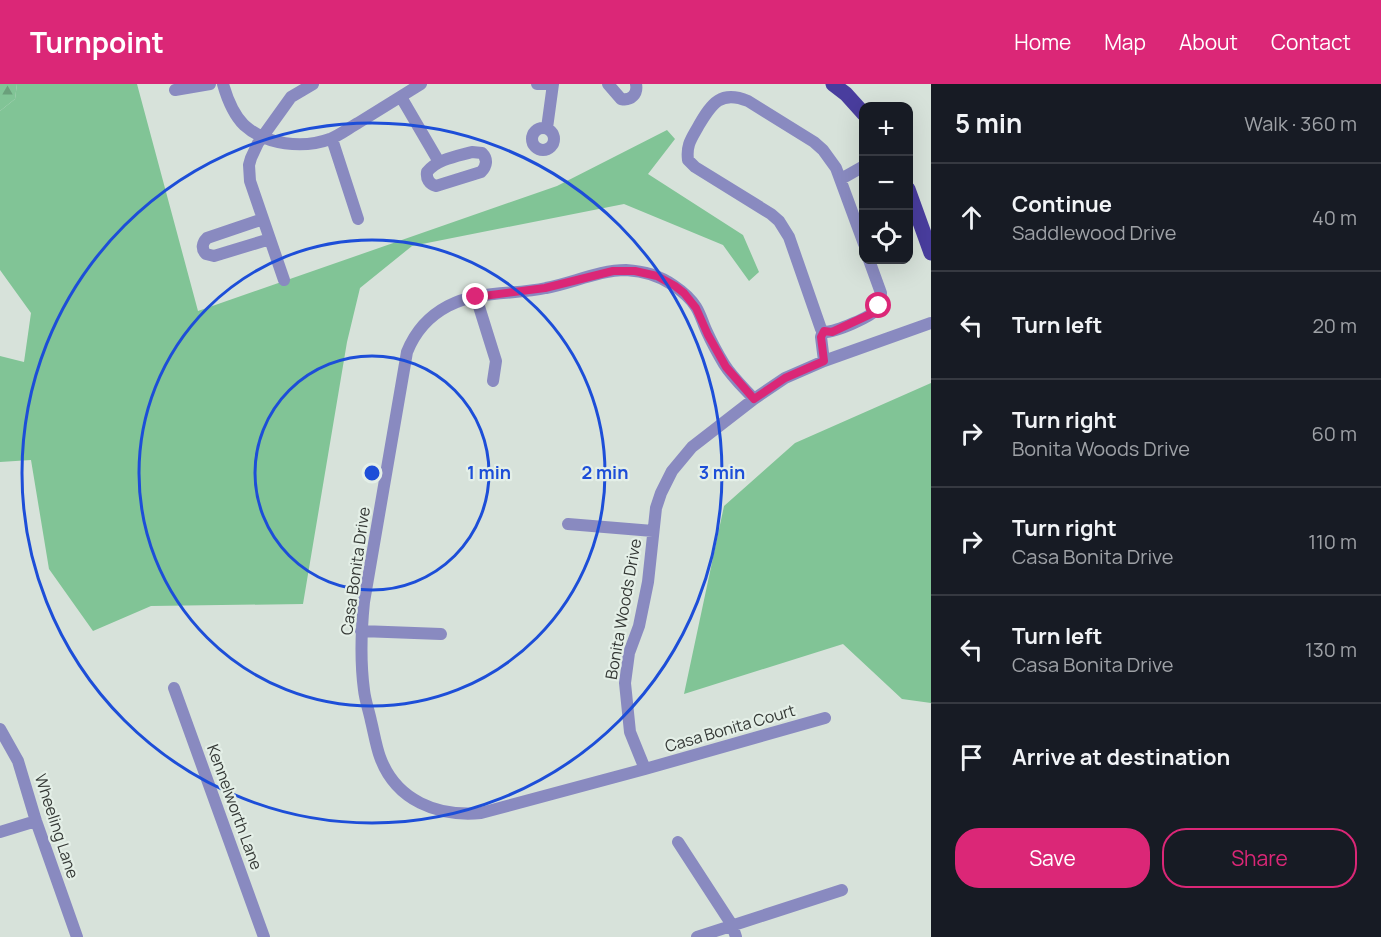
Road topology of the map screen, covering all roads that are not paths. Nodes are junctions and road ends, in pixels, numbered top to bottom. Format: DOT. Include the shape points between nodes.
graph roads {
  1 [pos="210,84"];
  2 [pos="223,84"];
  3 [pos="313,84"];
  4 [pos="421,84"];
  5 [pos="537,84"];
  6 [pos="548,84"];
  7 [pos="553,84"];
  8 [pos="608,84"];
  9 [pos="636,84"];
  10 [pos="833,84"];
  11 [pos="175,90"];
  12 [pos="401,97"];
  13 [pos="859,108"];
  14 [pos="547,128"];
  15 [pos="263,138"];
  16 [pos="332,139"];
  17 [pos="439,162"];
  18 [pos="859,169"];
  19 [pos="841,179"];
  20 [pos="913,201"];
  21 [pos="263,219"];
  22 [pos="358,219"];
  23 [pos="859,230"];
  24 [pos="270,239"];
  25 [pos="931,253"];
  26 [pos="870,264"];
  27 [pos="284,280"];
  28 [pos="476,297"];
  29 [pos="931,323"];
  30 [pos="824,331"];
  31 [pos="824,361"];
  32 [pos="493,381"];
  33 [pos="754,399"];
  34 [pos="568,524"];
  35 [pos="653,531"];
  36 [pos="361,632"];
  37 [pos="441,634"];
  38 [pos="174,688"];
  39 [pos="825,718"];
  40 [pos="0,729"];
  41 [pos="645,769"];
  42 [pos="36,821"];
  43 [pos="0,832"];
  44 [pos="678,842"];
  45 [pos="842,890"];
  46 [pos="734,931"];
  47 [pos="77,937"];
  48 [pos="264,937"];
  49 [pos="697,937"];
  1 -- 11 [label="street"];
  2 -- 15 [label="street" via="238,117"];
  3 -- 15 [label="street" via="291,97"];
  4 -- 12 [label="street"];
  5 -- 6 [label="street"];
  7 -- 14 [label="street"];
  8 -- 9 [label="street" via="624,100 635,93"];
  10 -- 13 [label="main road"];
  12 -- 16 [label="street"];
  12 -- 17 [label="street"];
  15 -- 16 [label="street" via="306,145"];
  15 -- 21 [label="street" via="254,150 249,173"];
  16 -- 22 [label="street"];
  18 -- 19 [label="street"];
  19 -- 23 [label="street"];
  19 -- 30 [label="street" via="831,160 814,142 739,97 724,98 712,105 688,144 688,160 695,167 779,221 789,237"];
  20 -- 25 [label="main road"];
  21 -- 24 [label="street"];
  21 -- 24 [label="street" via="207,238 203,249 208,256 214,256"];
  24 -- 27 [label="street"];
  26 -- 30 [label="street" via="881,293 879,306 873,313 832,332"];
  28 -- 32 [label="street" via="496,361"];
  28 -- 33 [label="street, Casa Bonita Drive" via="545,288 613,271 657,276 684,293 696,308 726,367"];
  28 -- 36 [label="street, Casa Bonita Drive" via="448,306 431,318 416,334 407,352"];
  29 -- 31 [label="street, Bonita Woods Drive"];
  30 -- 31 [label="street"];
  31 -- 33 [label="street, Bonita Woods Drive" via="785,378"];
  33 -- 35 [label="street, Bonita Woods Drive" via="692,447 672,471 656,508"];
  34 -- 35 [label="street"];
  35 -- 41 [label="street, Bonita Woods Drive" via="648,582 625,683 630,732"];
  36 -- 37 [label="street"];
  36 -- 41 [label="street, Casa Bonita Drive" via="364,692 380,757 397,785 425,805 447,813 481,813"];
  38 -- 48 [label="street, Kennelworth Lane"];
  39 -- 41 [label="street, Casa Bonita Court"];
  40 -- 42 [label="street, Wheeling Lane" via="18,761"];
  42 -- 43 [label="street"];
  42 -- 47 [label="street, Wheeling Lane"];
  44 -- 46 [label="street"];
  45 -- 46 [label="street"];
  46 -- 49 [label="street"];
}
